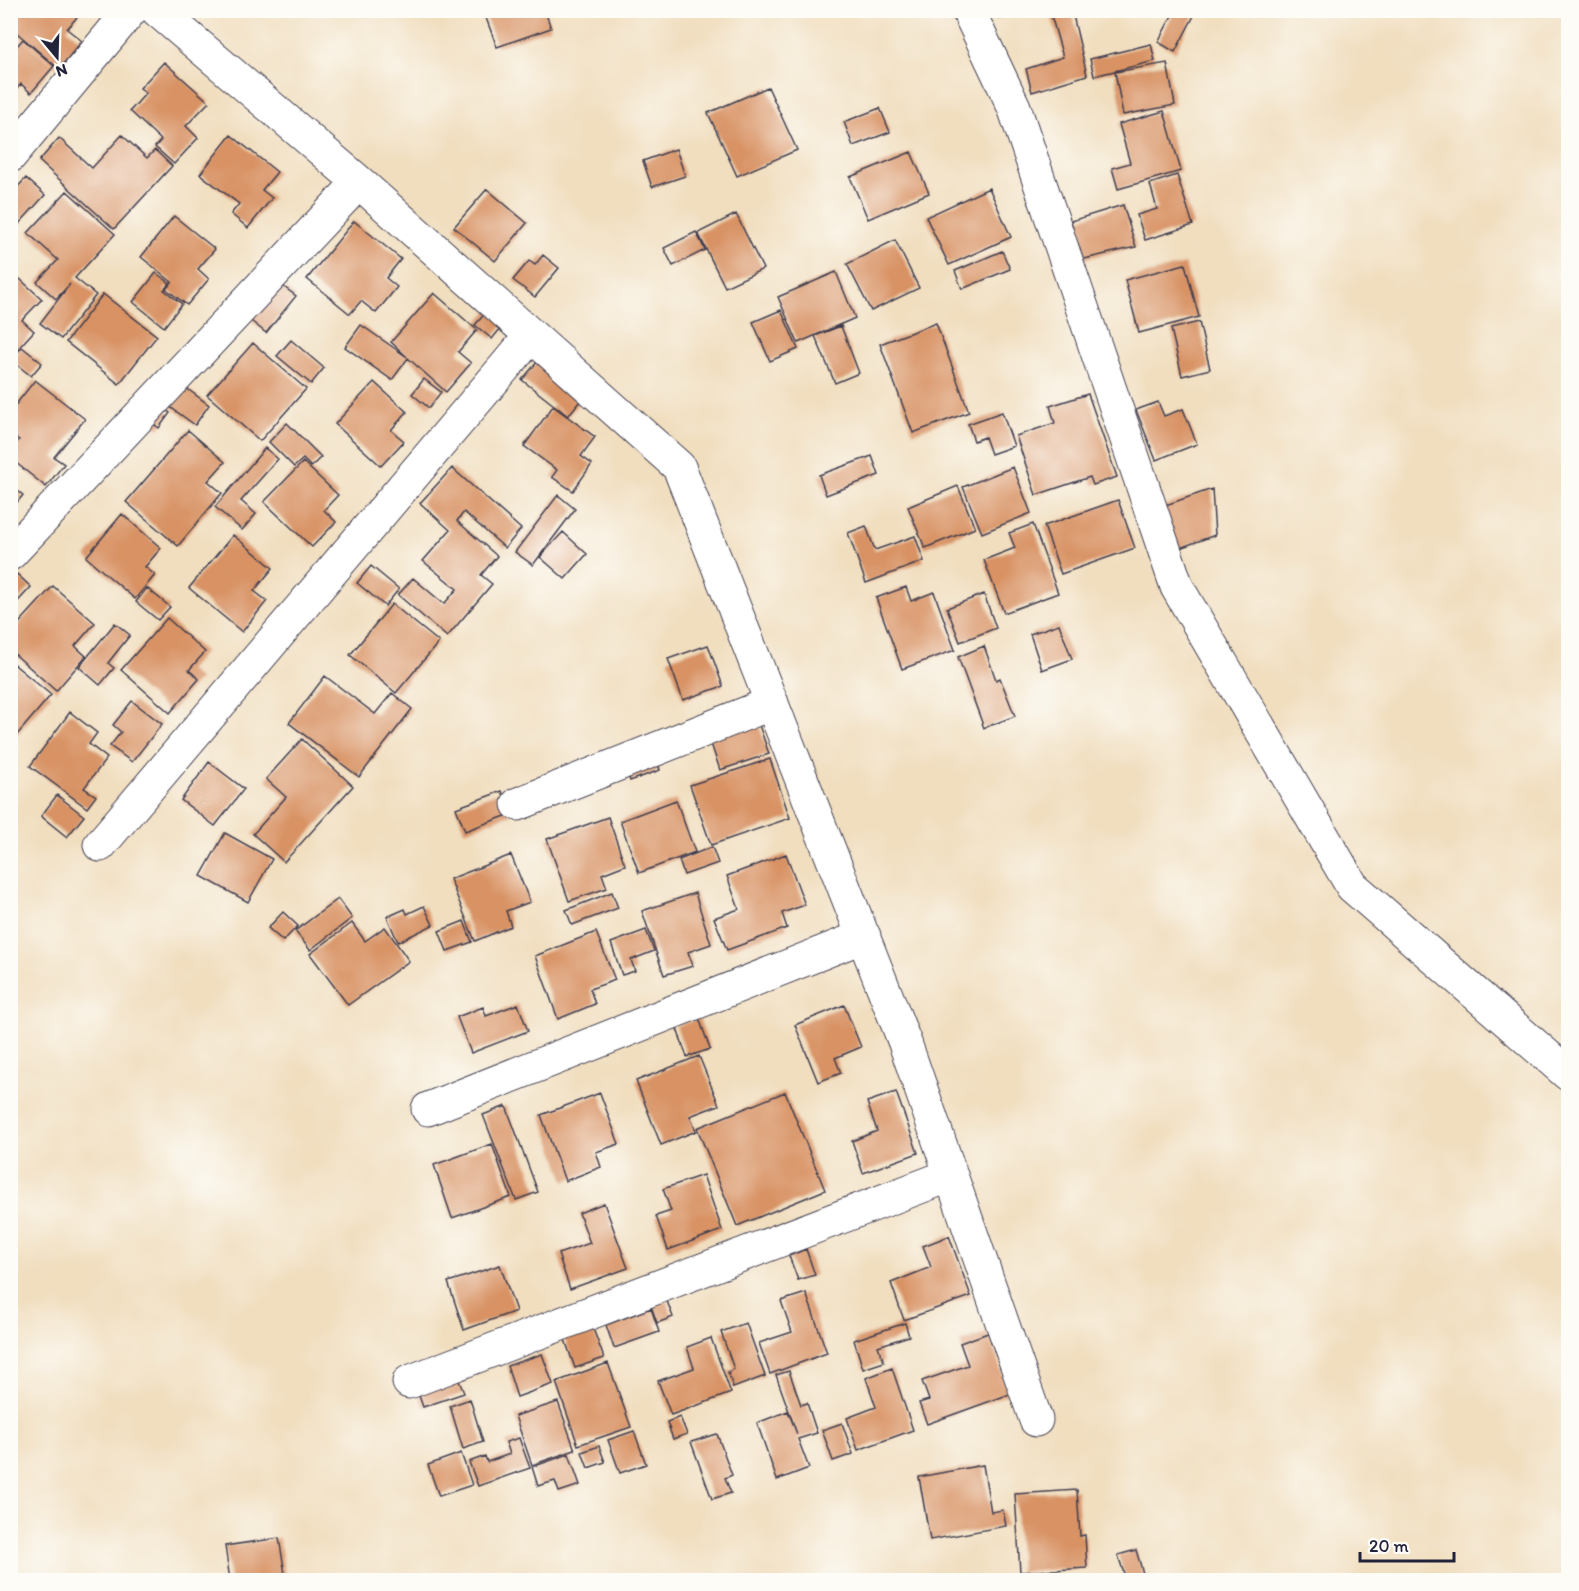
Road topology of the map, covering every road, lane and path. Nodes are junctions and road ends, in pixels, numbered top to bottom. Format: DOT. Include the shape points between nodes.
graph roads {
  1 [pos="131,10"];
  2 [pos="157,10"];
  3 [pos="968,10"];
  4 [pos="10,156"];
  5 [pos="359,182"];
  6 [pos="531,336"];
  7 [pos="10,554"];
  8 [pos="772,703"];
  9 [pos="518,804"];
  10 [pos="100,845"];
  11 [pos="864,936"];
  12 [pos="1569,1074"];
  13 [pos="428,1109"];
  14 [pos="951,1175"];
  15 [pos="409,1382"];
  16 [pos="1036,1420"];
  1 -- 4 [label="street"];
  2 -- 5 [label="street"];
  3 -- 12 [label="street" via="1014,107 1177,587 1352,886"];
  5 -- 6 [label="street"];
  5 -- 7 [label="street"];
  6 -- 8 [label="street" via="679,467"];
  6 -- 10 [label="street"];
  8 -- 9 [label="street"];
  8 -- 11 [label="street"];
  11 -- 13 [label="street"];
  11 -- 14 [label="street"];
  14 -- 15 [label="street"];
  14 -- 16 [label="street"];
}
